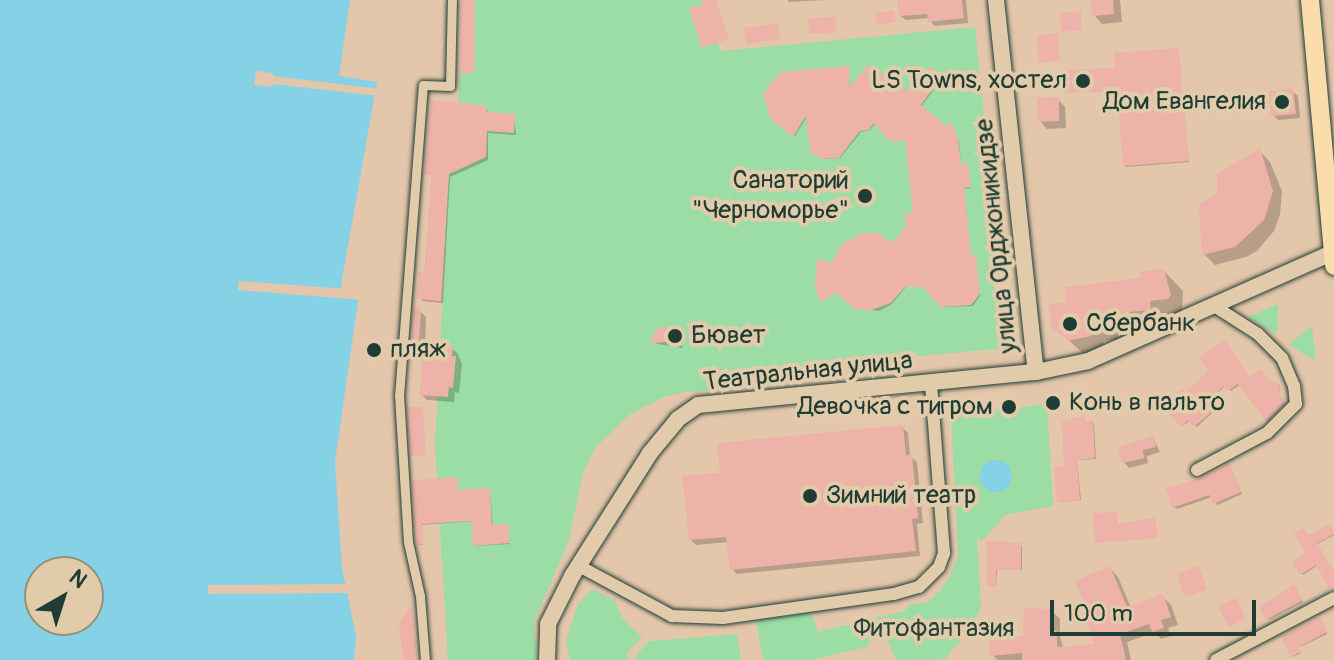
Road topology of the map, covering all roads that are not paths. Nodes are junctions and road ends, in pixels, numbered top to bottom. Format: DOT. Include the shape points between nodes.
graph roads {
  1 [pos="452,0"];
  2 [pos="996,0"];
  3 [pos="1310,0"];
  4 [pos="1331,196"];
  5 [pos="1334,252"];
  6 [pos="1334,266"];
  7 [pos="1214,306"];
  8 [pos="1036,372"];
  9 [pos="931,383"];
  10 [pos="1197,470"];
  11 [pos="576,571"];
  12 [pos="1334,598"];
  13 [pos="425,660"];
  14 [pos="547,660"];
  15 [pos="1216,660"];
  1 -- 13 [label="street" via="450,86 423,85 399,396 408,542 420,596"];
  2 -- 8 [label="main road, улица Орджоникидзе"];
  3 -- 4 [label="main road"];
  4 -- 5 [label="main road"];
  5 -- 6 [label="main road"];
  5 -- 7 [label="main road, Театральная улица"];
  7 -- 8 [label="main road, Театральная улица" via="1088,361"];
  7 -- 10 [label="street" via="1258,334 1282,358 1296,404 1267,433"];
  8 -- 9 [label="main road, Театральная улица"];
  9 -- 11 [label="main road, Театральная улица" via="698,405 678,419 650,453"];
  9 -- 11 [label="street, Театральная улица" via="944,553 939,567 919,587 723,618 672,616"];
  11 -- 14 [label="main road" via="548,624"];
  12 -- 15 [label="street"];
}
